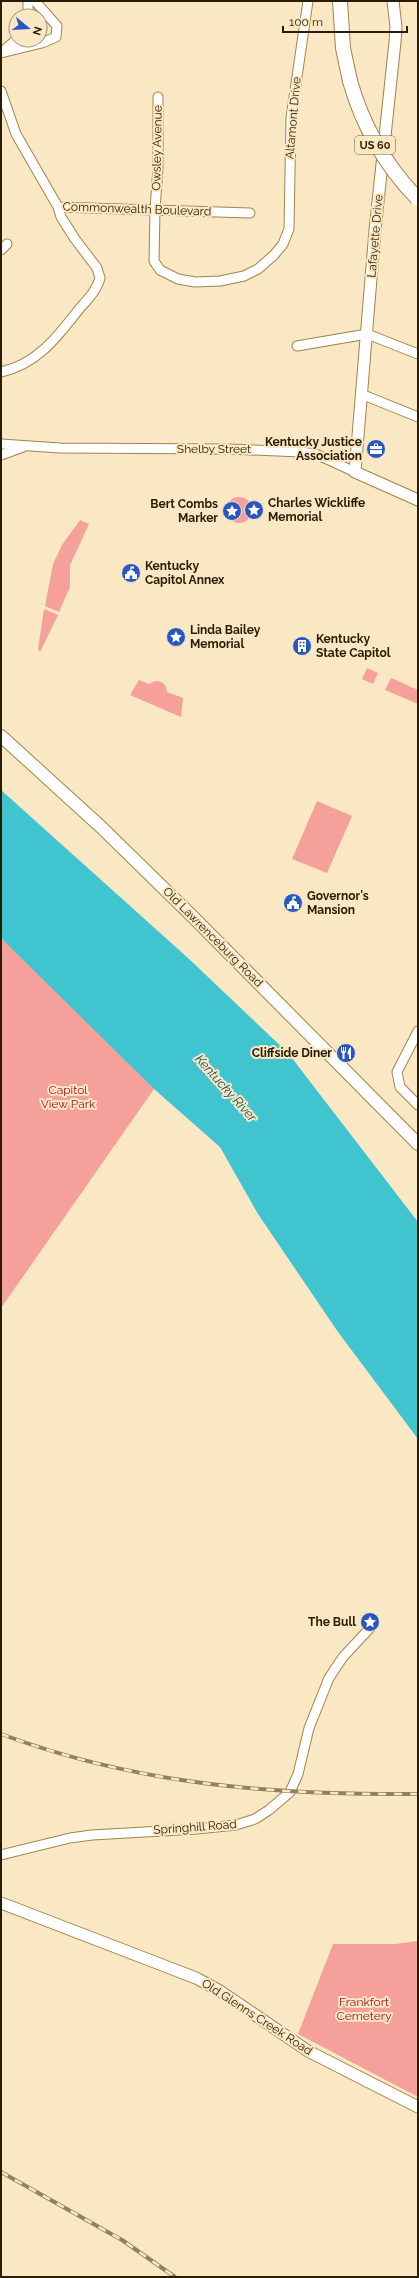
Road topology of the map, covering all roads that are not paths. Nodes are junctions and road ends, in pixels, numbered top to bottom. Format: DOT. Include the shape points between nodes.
graph roads {
  1 [pos="35,1"];
  2 [pos="308,1"];
  3 [pos="340,1"];
  4 [pos="393,1"];
  5 [pos="1,53"];
  6 [pos="1,90"];
  7 [pos="158,96"];
  8 [pos="418,198"];
  9 [pos="58,207"];
  10 [pos="154,210"];
  11 [pos="250,214"];
  12 [pos="288,235"];
  13 [pos="367,334"];
  14 [pos="297,346"];
  15 [pos="418,354"];
  16 [pos="1,372"];
  17 [pos="361,394"];
  18 [pos="418,417"];
  19 [pos="1,444"];
  20 [pos="24,446"];
  21 [pos="1,455"];
  22 [pos="355,472"];
  23 [pos="418,500"];
  24 [pos="1,736"];
  25 [pos="418,1031"];
  26 [pos="418,1105"];
  27 [pos="418,1144"];
  28 [pos="371,1627"];
  29 [pos="1,1855"];
  30 [pos="1,1903"];
  31 [pos="418,2108"];
  1 -- 5 [label="street" via="57,26 56,37"];
  2 -- 12 [label="street, Altamont Drive" via="291,118"];
  3 -- 8 [label="main road, US 60, bridge" via="343,48 361,116 387,163"];
  4 -- 13 [label="street, Lafayette Drive" via="395,42"];
  6 -- 9 [label="street, Commonwealth Boulevard" via="16,134"];
  7 -- 10 [label="street, Owsley Avenue" via="158,167"];
  9 -- 10 [label="street, Commonwealth Boulevard"];
  9 -- 16 [label="street" via="61,217 75,239 97,268 99,283 58,336 41,353 25,363"];
  10 -- 11 [label="street, Commonwealth Boulevard"];
  10 -- 12 [label="street, Owsley Avenue" via="154,262 165,274 187,281 212,282 236,278 258,269 274,255"];
  13 -- 14 [label="street"];
  13 -- 15 [label="street"];
  13 -- 17 [label="street, Lafayette Drive"];
  17 -- 18 [label="street"];
  17 -- 22 [label="street, Lafayette Drive"];
  19 -- 20 [label="street, Shelby Street"];
  20 -- 21 [label="street"];
  20 -- 22 [label="street, Shelby Street" via="301,452 316,454"];
  22 -- 23 [label="street, Shelby Street"];
  24 -- 27 [label="main road, Old Lawrenceburg Road" via="187,910"];
  25 -- 26 [label="street" via="397,1072 400,1087"];
  28 -- 29 [label="street, Springhill Road" via="329,1678 309,1728 298,1774 290,1792 255,1819 236,1825 70,1838"];
  30 -- 31 [label="street, Old Glenns Creek Road" via="196,1978 220,1991 308,2051"];
}
